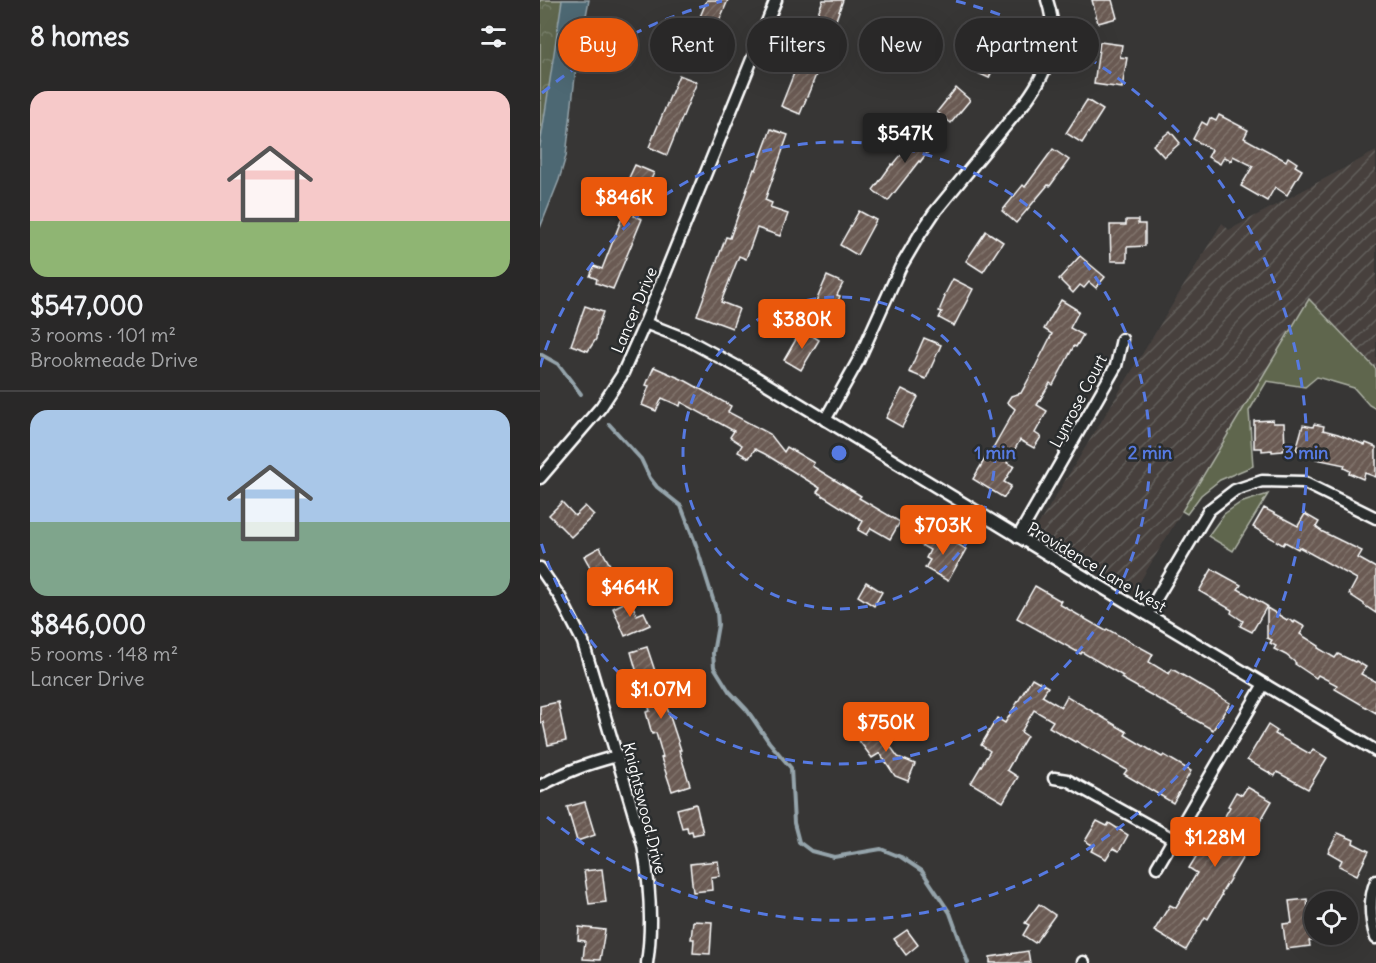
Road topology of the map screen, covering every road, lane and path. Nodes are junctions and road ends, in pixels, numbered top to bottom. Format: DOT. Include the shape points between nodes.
graph roads {
  1 [pos="776,0"];
  2 [pos="1047,0"];
  3 [pos="645,323"];
  4 [pos="1122,339"];
  5 [pos="825,420"];
  6 [pos="540,478"];
  7 [pos="1376,518"];
  8 [pos="1018,537"];
  9 [pos="540,568"];
  10 [pos="1146,614"];
  11 [pos="1264,684"];
  12 [pos="1376,751"];
  13 [pos="617,756"];
  14 [pos="1054,778"];
  15 [pos="540,786"];
  16 [pos="1173,839"];
  17 [pos="1157,867"];
  18 [pos="1376,882"];
  19 [pos="1376,938"];
  20 [pos="647,963"];
  1 -- 3 [label="street, Lancer Drive"];
  2 -- 5 [label="street" via="1052,18 1052,48 1040,82 920,234"];
  3 -- 5 [label="street, Providence Lane West" via="686,339"];
  3 -- 6 [label="street, Lancer Drive" via="622,375 606,399"];
  4 -- 8 [label="street, Lynrose Court" via="1116,366"];
  5 -- 8 [label="street, Providence Lane West"];
  7 -- 10 [label="street" via="1303,482 1262,481 1235,490 1209,510"];
  8 -- 10 [label="street, Providence Lane West"];
  9 -- 13 [label="street, Knightswood Drive" via="583,642"];
  10 -- 11 [label="street, Providence Lane West"];
  11 -- 12 [label="street, Providence Lane West"];
  11 -- 16 [label="street"];
  13 -- 15 [label="street" via="580,766"];
  13 -- 20 [label="street, Knightswood Drive" via="648,876 651,901"];
  14 -- 16 [label="street" via="1067,780"];
  16 -- 17 [label="street"];
  18 -- 19 [label="street" via="1371,902"];
}
